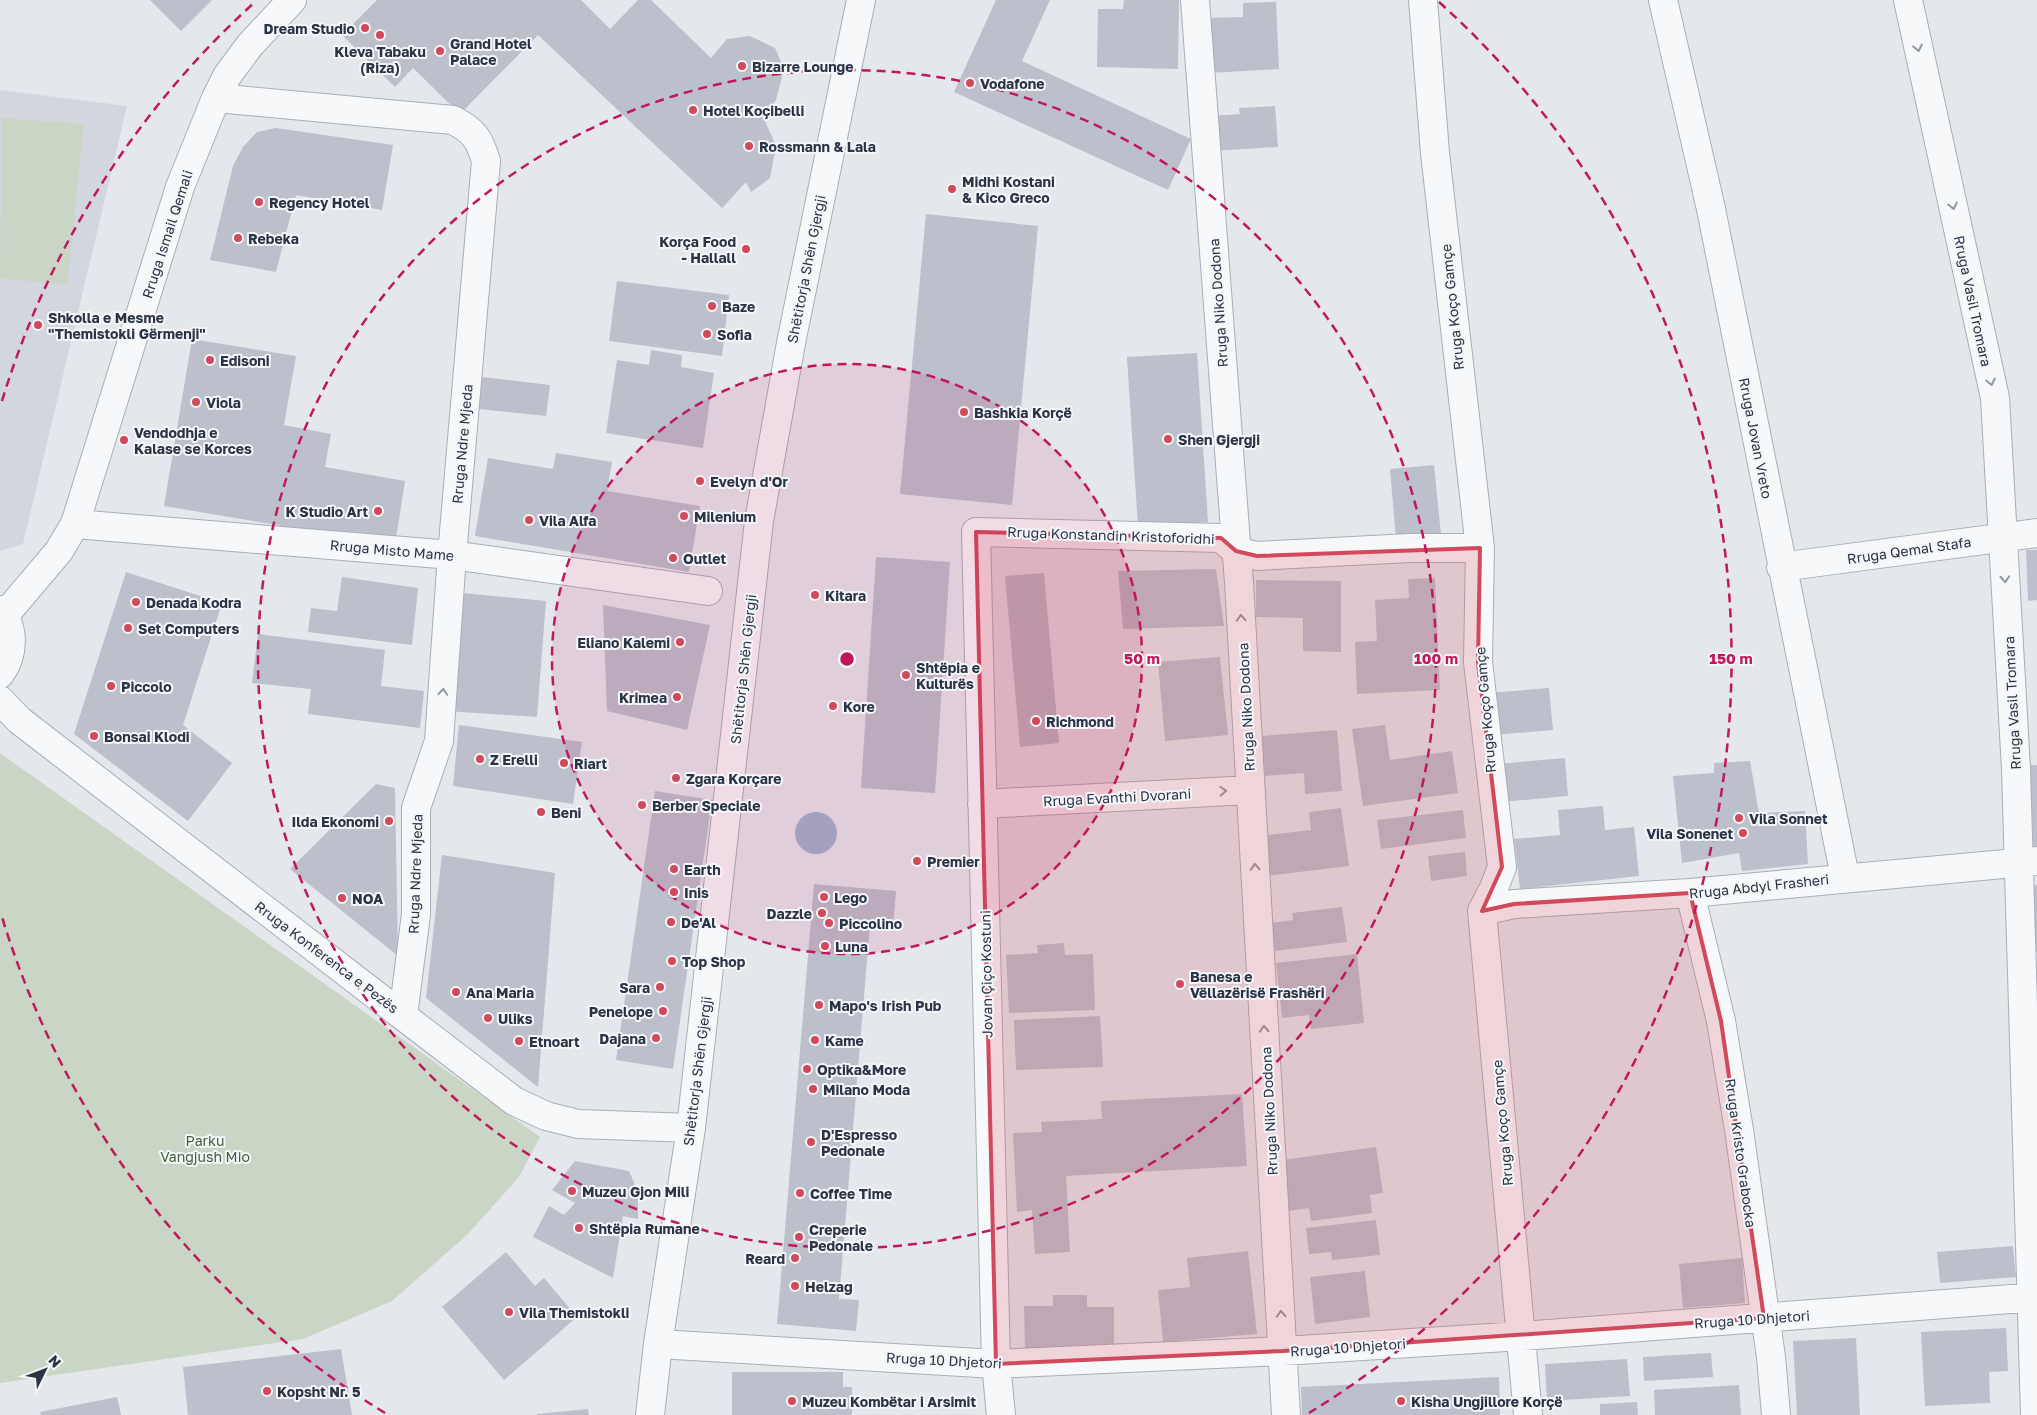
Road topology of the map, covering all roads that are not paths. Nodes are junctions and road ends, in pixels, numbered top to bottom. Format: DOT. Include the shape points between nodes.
graph roads {
  1 [pos="292,0"];
  2 [pos="861,0"];
  3 [pos="1194,0"];
  4 [pos="1423,0"];
  5 [pos="1664,0"];
  6 [pos="1908,0"];
  7 [pos="216,98"];
  8 [pos="74,524"];
  9 [pos="976,532"];
  10 [pos="2037,533"];
  11 [pos="2003,537"];
  12 [pos="1480,548"];
  13 [pos="1236,552"];
  14 [pos="452,554"];
  15 [pos="1781,567"];
  16 [pos="708,591"];
  17 [pos="2,612"];
  18 [pos="0,674"];
  19 [pos="0,700"];
  20 [pos="1251,790"];
  21 [pos="982,804"];
  22 [pos="2028,862"];
  23 [pos="1845,877"];
  24 [pos="1690,893"];
  25 [pos="1482,911"];
  26 [pos="403,1016"];
  27 [pos="691,1128"];
  28 [pos="2034,1298"];
  29 [pos="1764,1318"];
  30 [pos="1522,1336"];
  31 [pos="658,1344"];
  32 [pos="1283,1351"];
  33 [pos="996,1364"];
  34 [pos="650,1415"];
  35 [pos="662,1415"];
  36 [pos="1001,1415"];
  37 [pos="1286,1415"];
  38 [pos="1528,1415"];
  39 [pos="1776,1415"];
  40 [pos="2035,1415"];
  1 -- 7 [label="street, Rruga Ismail Qemali" via="250,45 227,76"];
  2 -- 27 [label="street, Shëtitorja Shën Gjergji" via="793,333 759,521"];
  3 -- 13 [label="street, Rruga Niko Dodona"];
  4 -- 12 [label="street, Rruga Koço Gamçe" via="1435,153"];
  5 -- 15 [label="street, Rruga Jovan Vreto" via="1711,209"];
  6 -- 11 [label="street, Rruga Vasil Tromara, one-way" via="1994,398"];
  7 -- 8 [label="street, Rruga Ismail Qemali" via="180,187"];
  7 -- 14 [label="street, Rruga Ndre Mjeda" via="453,120 470,129 480,143 486,162"];
  8 -- 14 [label="street, Rruga Misto Mame"];
  8 -- 17 [label="street, Rruga Ismail Qemali" via="59,551"];
  9 -- 13 [label="street, Rruga Konstandin Kristoforidhi" via="1221,538"];
  9 -- 21 [label="street, Jovan Çiço Kostuni"];
  10 -- 11 [label="street, Rruga Qemal Stafa"];
  11 -- 15 [label="street, Rruga Qemal Stafa"];
  11 -- 22 [label="street, Rruga Vasil Tromara, one-way" via="2016,770"];
  12 -- 13 [label="street, Rruga Konstandin Kristoforidhi" via="1410,548 1257,556"];
  12 -- 25 [label="street, Rruga Koço Gamçe" via="1478,662 1502,867"];
  20 -- 13 [label="street, Rruga Niko Dodona, one-way"];
  14 -- 16 [label="street, Rruga Misto Mame"];
  26 -- 14 [label="street, Rruga Ndre Mjeda, one-way" via="416,914 416,808 439,741"];
  15 -- 23 [label="street, Rruga Jovan Vreto"];
  17 -- 18 [label="street" via="11,642"];
  19 -- 26 [label="street, Rruga Konferenca e Pezës" via="18,720"];
  21 -- 20 [label="street, Rruga Evanthi Dvorani, one-way"];
  32 -- 20 [label="street, Rruga Niko Dodona, one-way"];
  21 -- 33 [label="street, Jovan Çiço Kostuni"];
  22 -- 23 [label="street, Rruga Abdyl Frasheri"];
  22 -- 28 [label="street, Rruga Vasil Tromara"];
  23 -- 24 [label="street, Rruga Abdyl Frasheri"];
  24 -- 25 [label="street, Rruga Abdyl Frasheri" via="1514,904"];
  24 -- 29 [label="street, Rruga Kristo Grabocka" via="1721,1021"];
  25 -- 30 [label="street, Rruga Koço Gamçe"];
  26 -- 27 [label="street, Rruga Konferenca e Pezës" via="514,1101 546,1116 578,1124"];
  27 -- 31 [label="street, Shëtitorja Shën Gjergji"];
  28 -- 29 [label="street, Rruga 10 Dhjetori"];
  28 -- 40 [label="street, Rruga Vasil Tromara"];
  29 -- 30 [label="street, Rruga 10 Dhjetori"];
  29 -- 39 [label="street, Rruga Kristo Grabocka"];
  30 -- 32 [label="street, Rruga 10 Dhjetori"];
  30 -- 38 [label="street, Rruga Koço Gamçe"];
  31 -- 33 [label="street, Rruga 10 Dhjetori"];
  31 -- 34 [label="street, Shëtitorja Shën Gjergji"];
  31 -- 35 [label="street, Shëtitorja Shën Gjergji"];
  32 -- 33 [label="street, Rruga 10 Dhjetori"];
  32 -- 37 [label="street, Rruga Niko Dodona"];
  33 -- 36 [label="street, Jovan Çiço Kostuni"];
}
